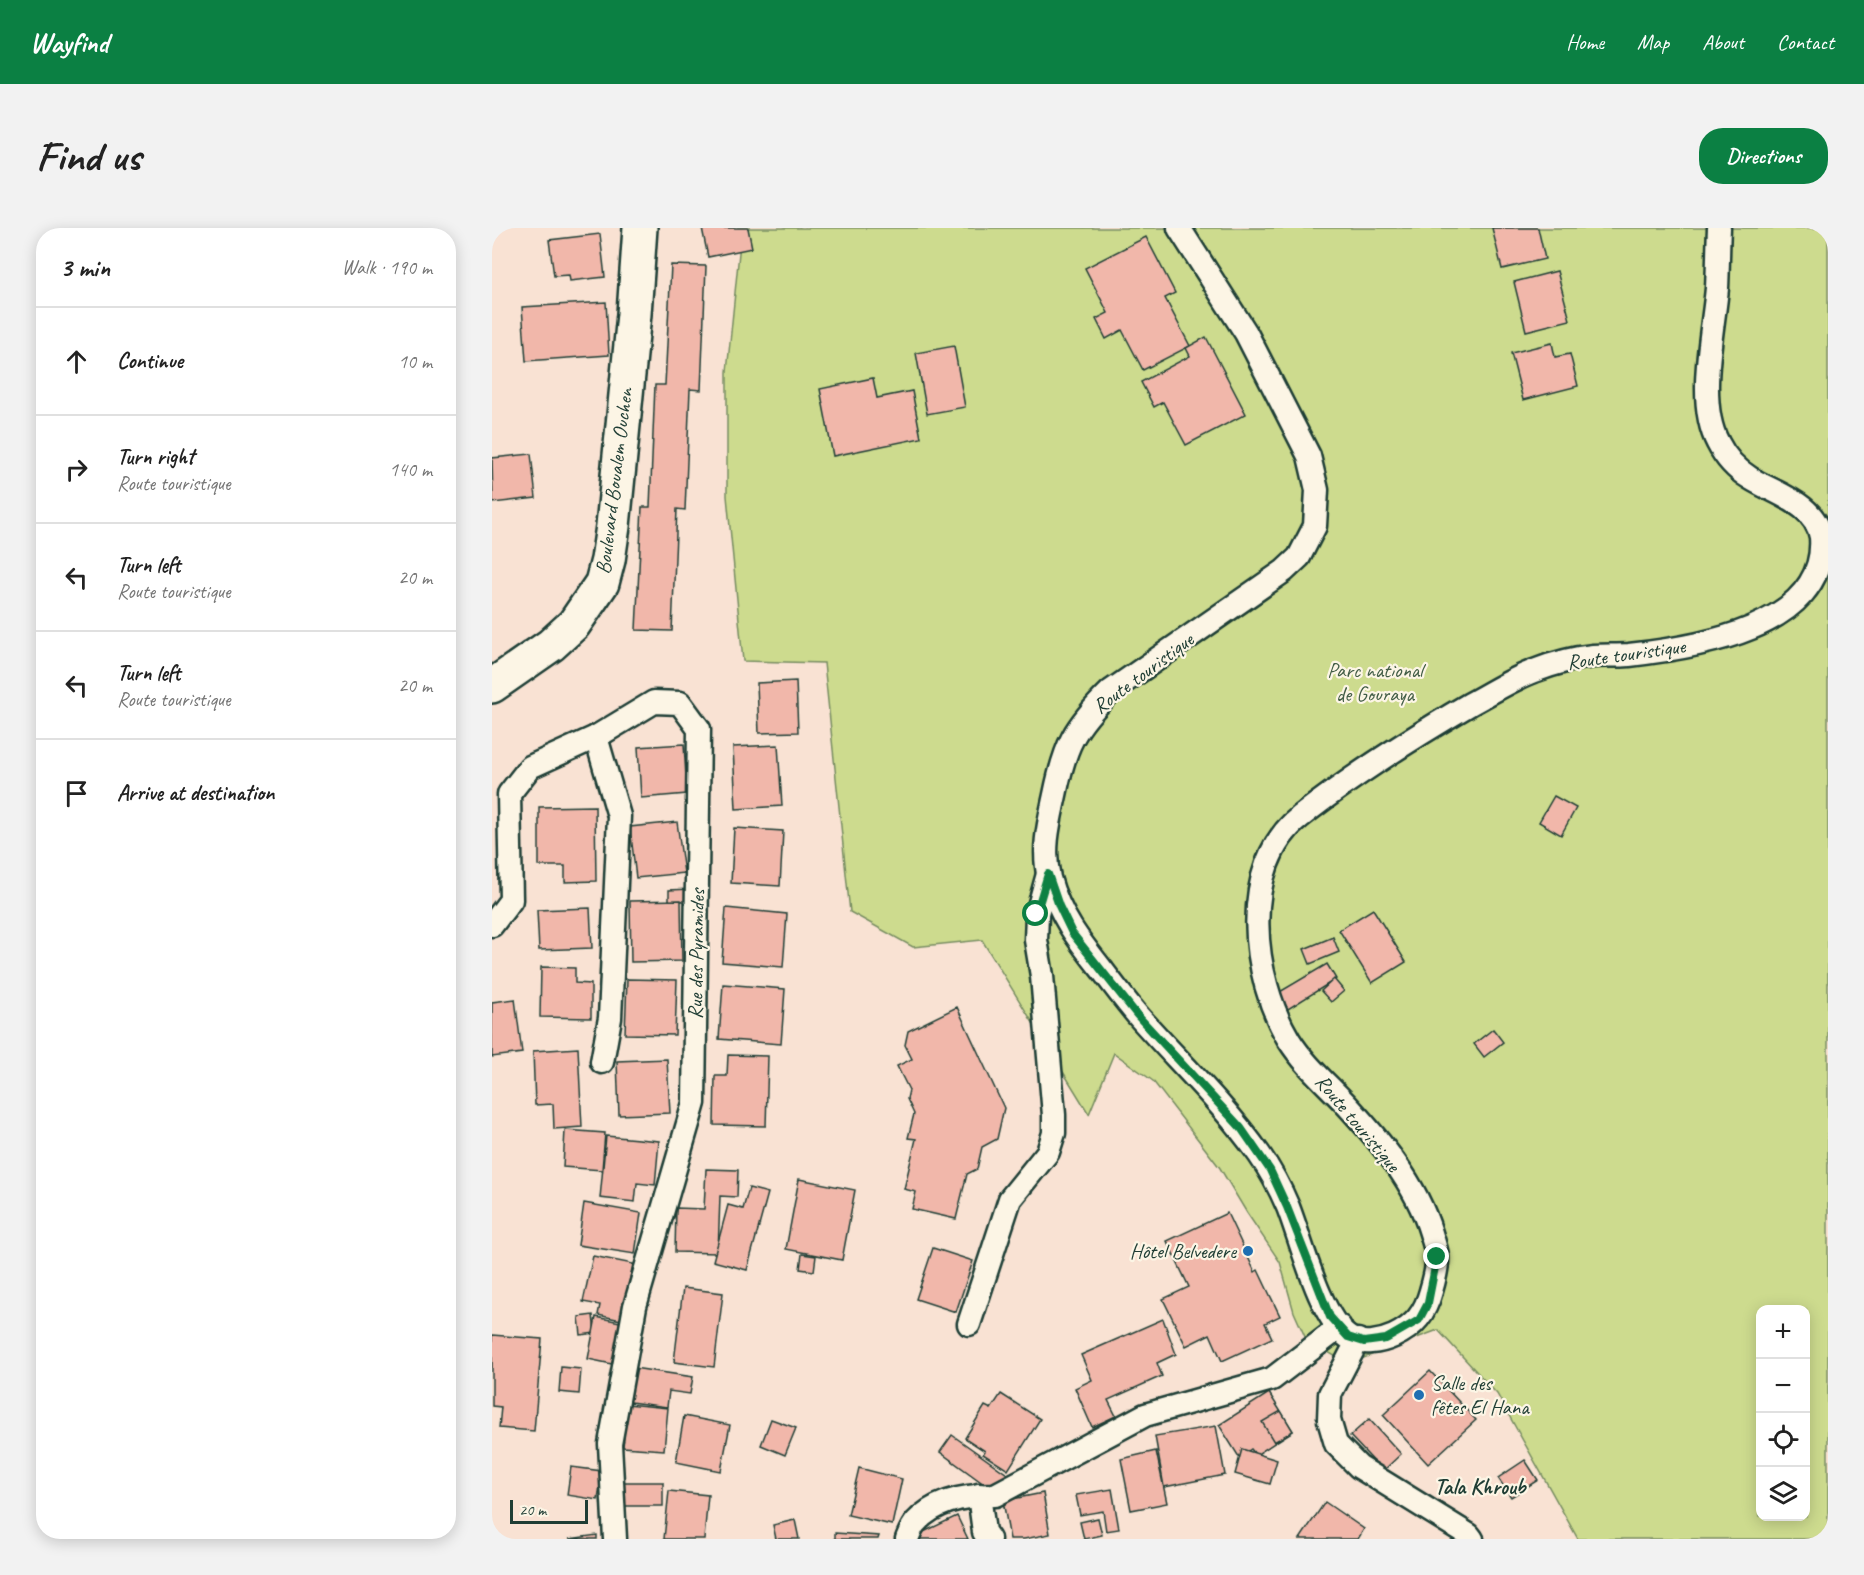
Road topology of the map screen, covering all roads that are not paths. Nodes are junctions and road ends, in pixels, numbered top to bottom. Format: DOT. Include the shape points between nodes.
graph roads {
  1 [pos="640,228"];
  2 [pos="1179,228"];
  3 [pos="1719,228"];
  4 [pos="492,686"];
  5 [pos="596,737"];
  6 [pos="1048,874"];
  7 [pos="492,925"];
  8 [pos="602,1062"];
  9 [pos="969,1324"];
  10 [pos="1349,1334"];
  11 [pos="979,1495"];
  12 [pos="615,1539"];
  13 [pos="907,1539"];
  14 [pos="989,1539"];
  15 [pos="1472,1539"];
  1 -- 4 [label="main road, Boulevard Boualem Ouchen" via="613,526 602,583 574,624"];
  2 -- 6 [label="street, Route touristique" via="1246,333 1309,456 1317,490 1315,526 1299,557 1284,572 1111,692 1090,711 1078,727 1061,766 1045,838"];
  3 -- 10 [label="street, Route touristique" via="1707,374 1713,432 1729,460 1744,475 1812,516 1823,543 1814,587 1760,628 1702,644 1590,656 1537,669 1510,682 1441,721 1293,822 1275,844 1264,867 1257,903 1259,945 1266,981 1287,1037 1377,1140 1411,1187 1428,1224 1437,1257 1428,1303 1419,1320 1386,1339 1364,1342"];
  5 -- 7 [label="street, Rue des Pyramides" via="530,767 509,794 511,900"];
  5 -- 8 [label="street" via="619,816 610,1018"];
  5 -- 12 [label="street, Rue des Pyramides" via="654,702 680,703 699,729 694,1103 634,1306 610,1444"];
  6 -- 9 [label="street" via="1036,914 1036,940 1054,1132 1048,1152 1010,1199"];
  6 -- 10 [label="street, Route touristique" via="1072,933 1137,1015 1241,1128 1270,1170 1330,1317"];
  10 -- 11 [label="street" via="1272,1379 1145,1415 995,1495"];
  10 -- 15 [label="street" via="1330,1394 1329,1420 1336,1444 1359,1467"];
  11 -- 13 [label="street" via="940,1503 915,1523"];
  11 -- 14 [label="street" via="984,1532"];
}
